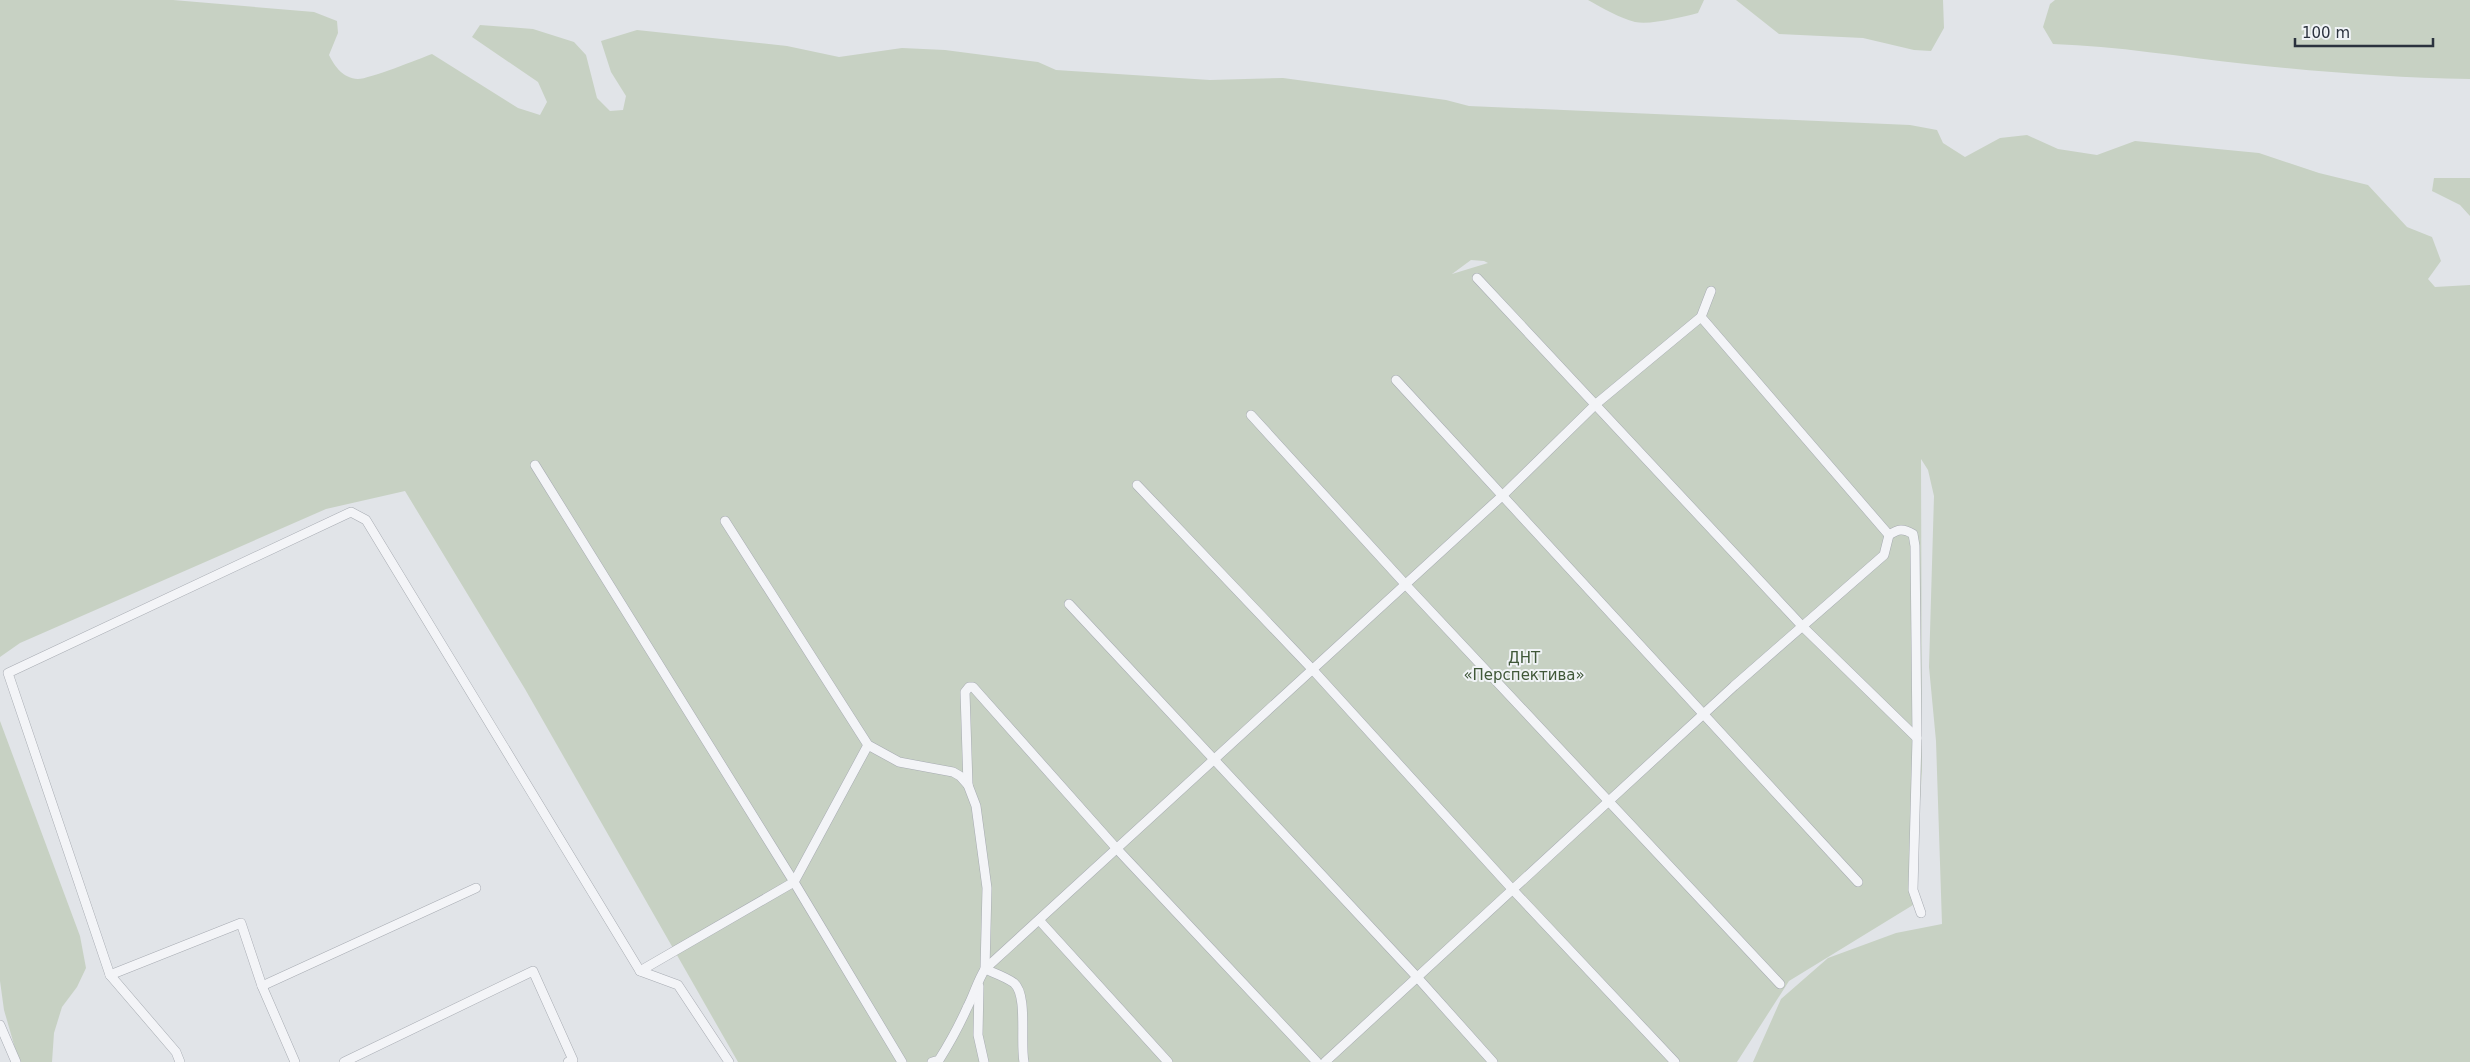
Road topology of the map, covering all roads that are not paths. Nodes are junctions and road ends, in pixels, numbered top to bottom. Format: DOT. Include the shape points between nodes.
graph roads {
  1 [pos="1477,278"];
  2 [pos="1712,291"];
  3 [pos="1701,317"];
  4 [pos="1396,380"];
  5 [pos="1596,404"];
  6 [pos="1251,416"];
  7 [pos="535,465"];
  8 [pos="1137,485"];
  9 [pos="1502,496"];
  10 [pos="725,520"];
  11 [pos="1889,535"];
  12 [pos="1406,585"];
  13 [pos="1069,604"];
  14 [pos="1803,627"];
  15 [pos="1312,670"];
  16 [pos="1704,714"];
  17 [pos="1917,738"];
  18 [pos="868,745"];
  19 [pos="1215,760"];
  20 [pos="968,785"];
  21 [pos="1608,802"];
  22 [pos="1117,849"];
  23 [pos="794,882"];
  24 [pos="1858,882"];
  25 [pos="476,888"];
  26 [pos="1513,890"];
  27 [pos="1921,913"];
  28 [pos="1039,920"];
  29 [pos="985,969"];
  30 [pos="640,972"];
  31 [pos="110,975"];
  32 [pos="1417,977"];
  33 [pos="979,979"];
  34 [pos="1780,984"];
  35 [pos="262,986"];
  36 [pos="0,1025"];
  37 [pos="16,1062"];
  38 [pos="180,1062"];
  39 [pos="295,1062"];
  40 [pos="344,1062"];
  41 [pos="568,1062"];
  42 [pos="729,1062"];
  43 [pos="902,1062"];
  44 [pos="932,1062"];
  45 [pos="984,1062"];
  46 [pos="1024,1062"];
  47 [pos="1168,1062"];
  48 [pos="1317,1062"];
  49 [pos="1325,1062"];
  50 [pos="1493,1062"];
  51 [pos="1675,1062"];
  1 -- 5 [label="street"];
  2 -- 3 [label="street"];
  3 -- 5 [label="street"];
  3 -- 11 [label="street"];
  4 -- 9 [label="street"];
  5 -- 9 [label="street"];
  5 -- 14 [label="street"];
  6 -- 12 [label="street"];
  7 -- 23 [label="street"];
  8 -- 15 [label="street"];
  9 -- 12 [label="street"];
  9 -- 16 [label="street"];
  10 -- 18 [label="street"];
  11 -- 14 [label="street" via="1884,555"];
  11 -- 17 [label="street" via="1898,529 1906,530 1912,534 1915,546"];
  12 -- 15 [label="street"];
  12 -- 21 [label="street"];
  13 -- 19 [label="street"];
  14 -- 16 [label="street"];
  14 -- 17 [label="street"];
  15 -- 19 [label="street"];
  15 -- 26 [label="street"];
  16 -- 21 [label="street"];
  16 -- 24 [label="street"];
  17 -- 27 [label="street" via="1913,890"];
  18 -- 20 [label="street" via="900,762 953,772"];
  18 -- 23 [label="street"];
  19 -- 22 [label="street"];
  19 -- 32 [label="street"];
  20 -- 22 [label="street" via="965,692 973,687"];
  20 -- 29 [label="street" via="976,806 987,888"];
  21 -- 26 [label="street"];
  21 -- 34 [label="street"];
  22 -- 28 [label="street"];
  22 -- 48 [label="street"];
  23 -- 30 [label="street"];
  23 -- 43 [label="street"];
  25 -- 35 [label="street"];
  26 -- 32 [label="street"];
  26 -- 51 [label="street"];
  28 -- 29 [label="street"];
  28 -- 47 [label="street"];
  29 -- 33 [label="street"];
  29 -- 46 [label="street" via="1013,982 1020,990"];
  30 -- 31 [label="street" via="366,520 350,512 8,673"];
  30 -- 42 [label="street" via="678,985"];
  31 -- 35 [label="street" via="241,923"];
  31 -- 38 [label="street" via="176,1052"];
  32 -- 49 [label="street"];
  32 -- 50 [label="street"];
  33 -- 44 [label="street" via="948,1045 939,1060"];
  33 -- 45 [label="street" via="978,1035"];
  35 -- 39 [label="street"];
  36 -- 37 [label="street"];
  40 -- 41 [label="street" via="532,971 573,1060"];
}
